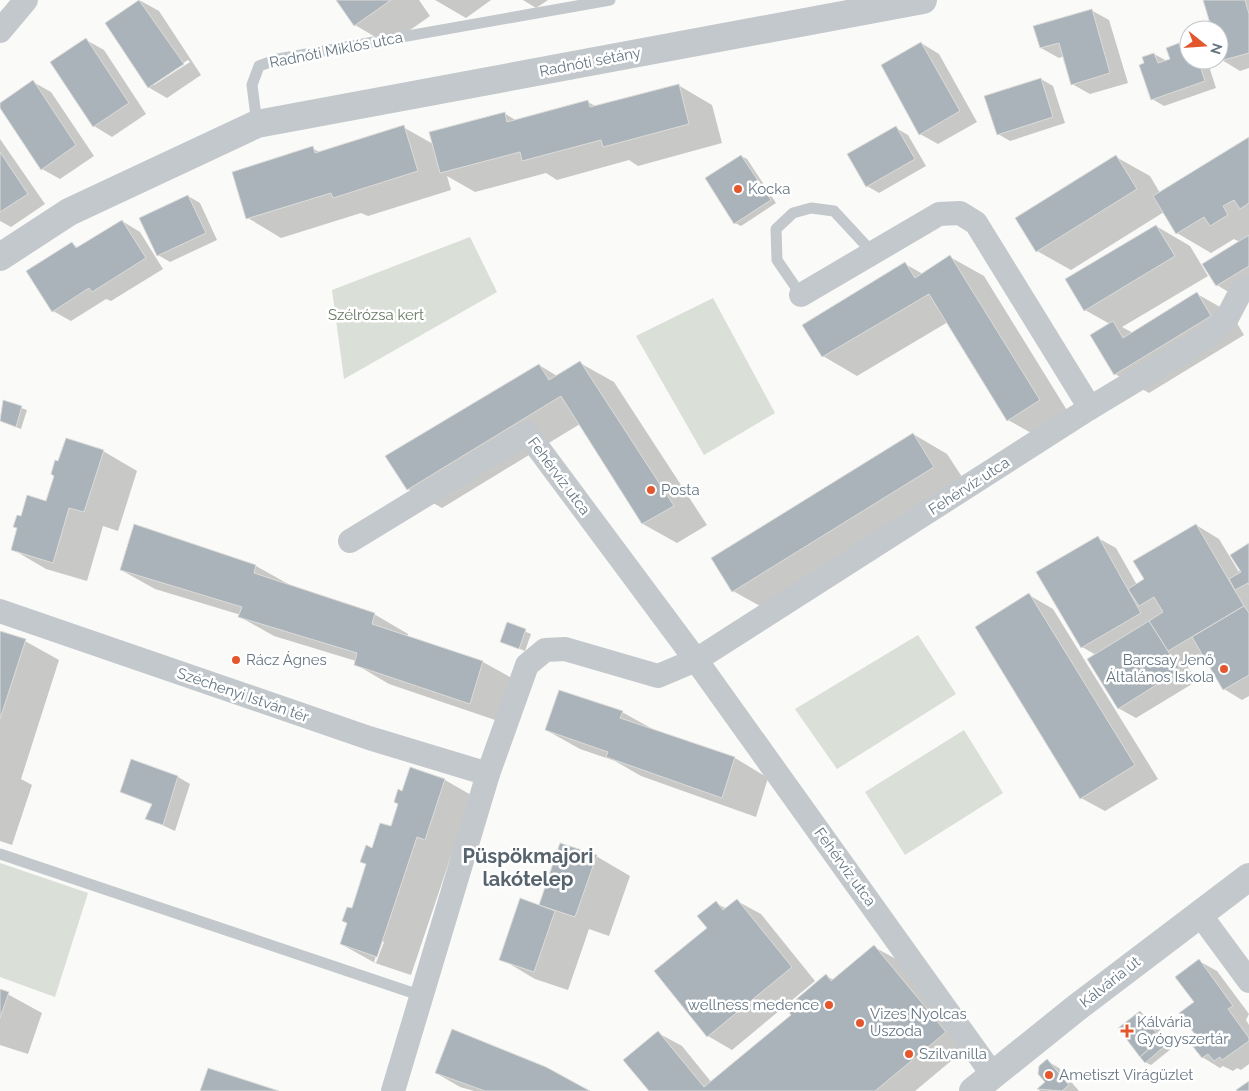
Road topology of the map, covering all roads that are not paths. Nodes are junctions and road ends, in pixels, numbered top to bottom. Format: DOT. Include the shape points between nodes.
graph roads {
  1 [pos="26,0"];
  2 [pos="610,0"];
  3 [pos="923,0"];
  4 [pos="0,32"];
  5 [pos="257,124"];
  6 [pos="872,252"];
  7 [pos="0,257"];
  8 [pos="1249,287"];
  9 [pos="801,295"];
  10 [pos="1090,408"];
  11 [pos="350,541"];
  12 [pos="0,611"];
  13 [pos="696,660"];
  14 [pos="488,774"];
  15 [pos="0,854"];
  16 [pos="1249,877"];
  17 [pos="1199,913"];
  18 [pos="1249,980"];
  19 [pos="422,996"];
  20 [pos="983,1083"];
  21 [pos="393,1091"];
  1 -- 4 [label="street"];
  2 -- 5 [label="lane, Radnóti Miklós utca" via="278,59 260,66 252,85"];
  3 -- 5 [label="street, Radnóti sétány"];
  5 -- 7 [label="street" via="69,212"];
  6 -- 9 [label="street"];
  6 -- 9 [label="lane" via="834,211 811,208 793,213 776,229 777,260"];
  6 -- 10 [label="street" via="939,214 960,213 976,223"];
  8 -- 10 [label="street, Fehérvíz utca" via="1240,293 1227,318 1206,338"];
  10 -- 13 [label="street, Fehérvíz utca"];
  11 -- 13 [label="street, Fehérvíz utca" via="527,433"];
  12 -- 14 [label="street, Széchenyi István tér" via="360,735"];
  13 -- 14 [label="street" via="658,676 565,649 544,650 527,665"];
  13 -- 20 [label="street, Fehérvíz utca"];
  14 -- 19 [label="street"];
  15 -- 19 [label="lane"];
  16 -- 17 [label="street, Kálvária út"];
  17 -- 18 [label="street"];
  17 -- 20 [label="street, Kálvária út"];
  19 -- 21 [label="street"];
}
